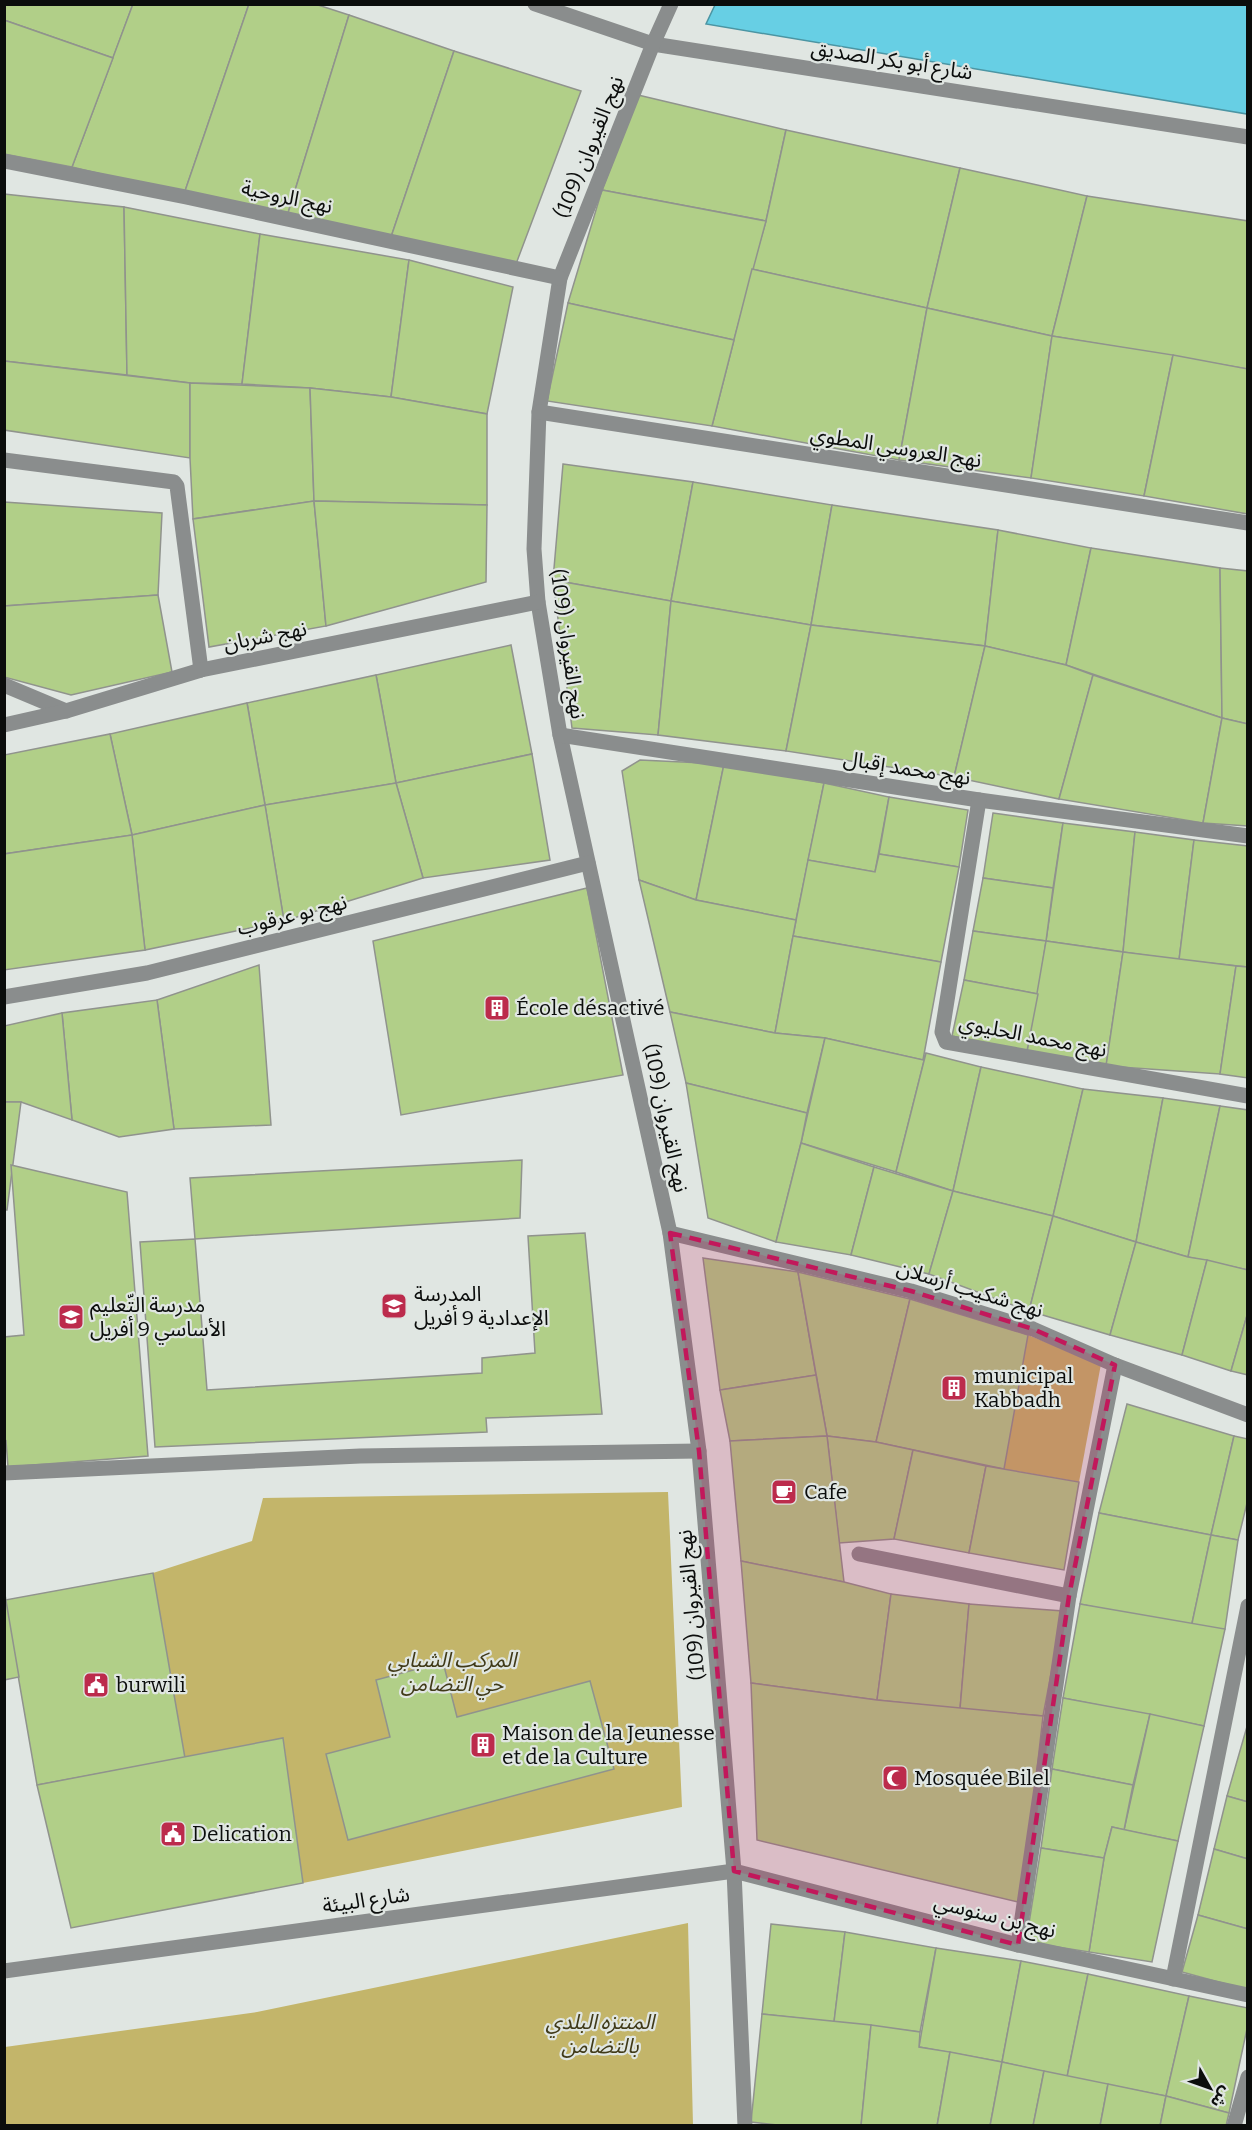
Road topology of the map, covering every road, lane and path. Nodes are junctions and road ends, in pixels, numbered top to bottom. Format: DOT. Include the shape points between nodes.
graph roads {
  1 [pos="535,4"];
  2 [pos="671,4"];
  3 [pos="653,44"];
  4 [pos="1248,137"];
  5 [pos="4,161"];
  6 [pos="560,278"];
  7 [pos="539,412"];
  8 [pos="4,460"];
  9 [pos="1248,523"];
  10 [pos="538,602"];
  11 [pos="201,670"];
  12 [pos="4,685"];
  13 [pos="66,711"];
  14 [pos="4,725"];
  15 [pos="560,735"];
  16 [pos="979,800"];
  17 [pos="1248,836"];
  18 [pos="588,862"];
  19 [pos="4,997"];
  20 [pos="1248,1096"];
  21 [pos="670,1233"];
  22 [pos="1115,1365"];
  23 [pos="1248,1415"];
  24 [pos="699,1451"];
  25 [pos="4,1473"];
  26 [pos="859,1554"];
  27 [pos="1069,1596"];
  28 [pos="1248,1606"];
  29 [pos="734,1871"];
  30 [pos="1018,1945"];
  31 [pos="4,1971"];
  32 [pos="1173,1979"];
  33 [pos="1248,1995"];
  34 [pos="1248,2077"];
  35 [pos="745,2126"];
  36 [pos="1234,2126"];
  1 -- 3 [label="street, شارع أبو بكر الصديق"];
  2 -- 3 [label="street, نهج القيروان (109)"];
  3 -- 4 [label="street, شارع أبو بكر الصديق"];
  3 -- 6 [label="street, نهج القيروان (109)"];
  5 -- 6 [label="street, نهج الروحية"];
  6 -- 7 [label="street, نهج القيروان (109)"];
  7 -- 9 [label="street, نهج العروسي المطوي"];
  7 -- 10 [label="street, نهج القيروان (109)" via="534,549"];
  8 -- 11 [label="street" via="174,482"];
  10 -- 11 [label="street, نهج شربان"];
  10 -- 15 [label="street, نهج القيروان (109)"];
  11 -- 13 [label="street, نهج شربان"];
  12 -- 13 [label="street"];
  13 -- 14 [label="street, نهج شربان"];
  15 -- 16 [label="street, نهج محمد إقبال"];
  15 -- 18 [label="street, نهج القيروان (109)"];
  16 -- 17 [label="street, نهج محمد إقبال"];
  16 -- 20 [label="street, نهج محمد الحليوي" via="942,1032 946,1042"];
  18 -- 19 [label="street, نهج بو عرقوب" via="147,973"];
  18 -- 21 [label="street, نهج القيروان (109)"];
  21 -- 22 [label="street, نهج شكيب أرسلان" via="911,1291 1033,1329"];
  21 -- 24 [label="street, نهج القيروان (109)"];
  22 -- 23 [label="street, نهج شكيب أرسلان"];
  22 -- 27 [label="street"];
  24 -- 25 [label="street" via="360,1456"];
  24 -- 29 [label="street, نهج القيروان (109)"];
  26 -- 27 [label="street"];
  27 -- 30 [label="street"];
  28 -- 32 [label="street"];
  29 -- 30 [label="street, نهج بن سنوسي"];
  29 -- 31 [label="street, شارع البيئة"];
  29 -- 35 [label="street, نهج القيروان (109)"];
  30 -- 32 [label="street, نهج بن سنوسي"];
  32 -- 33 [label="street, نهج بن سنوسي"];
  34 -- 36 [label="street"];
}
